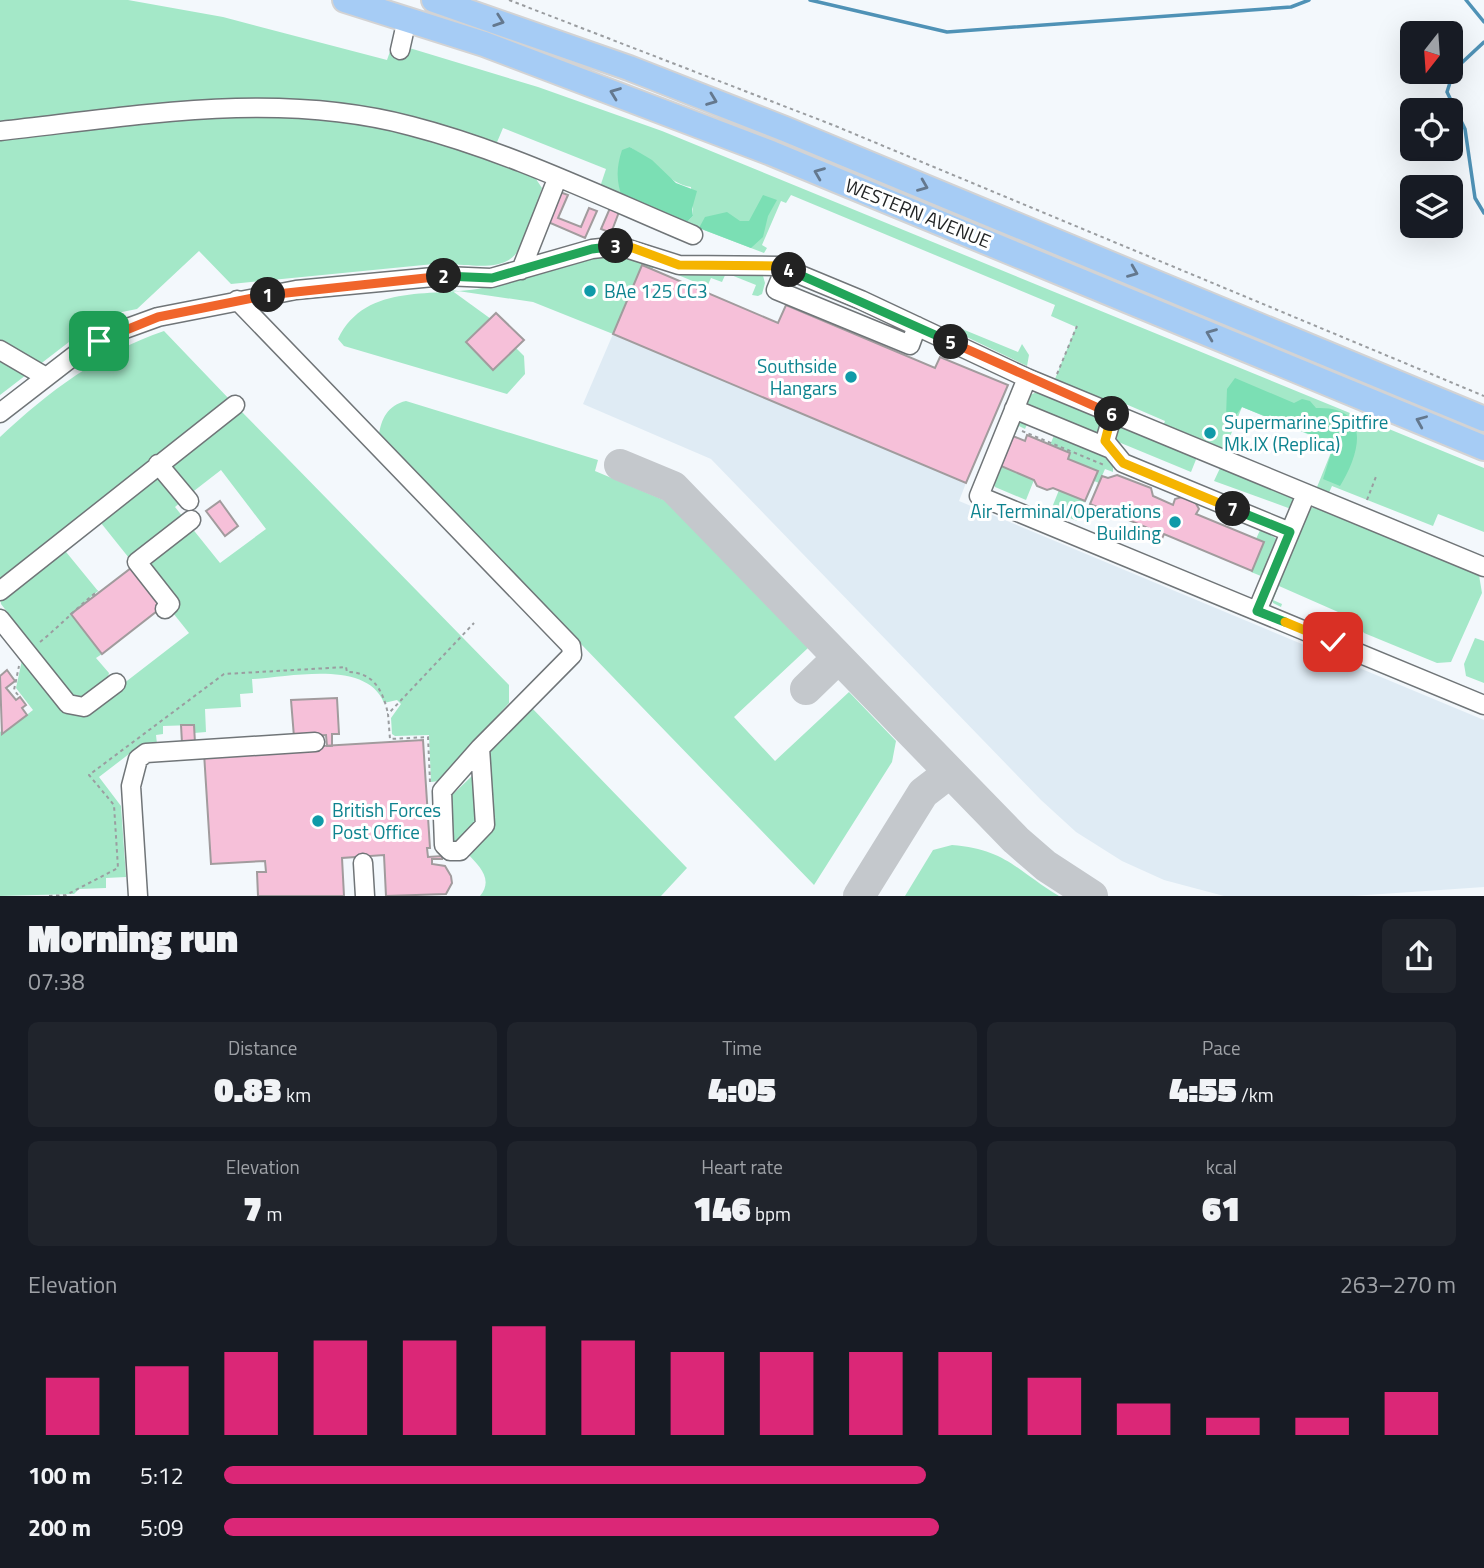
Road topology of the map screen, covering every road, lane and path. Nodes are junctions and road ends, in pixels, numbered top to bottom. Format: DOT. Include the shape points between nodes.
graph roads {
  1 [pos="345,0"];
  2 [pos="434,0"];
  3 [pos="509,0"];
  4 [pos="407,19"];
  5 [pos="400,50"];
  6 [pos="0,131"];
  7 [pos="557,178"];
  8 [pos="693,235"];
  9 [pos="521,271"];
  10 [pos="237,300"];
  11 [pos="0,350"];
  12 [pos="46,377"];
  13 [pos="1027,378"];
  14 [pos="1484,396"];
  15 [pos="235,405"];
  16 [pos="1014,409"];
  17 [pos="0,413"];
  18 [pos="1113,414"];
  19 [pos="1484,419"];
  20 [pos="1020,430"];
  21 [pos="1484,448"];
  22 [pos="1111,449"];
  23 [pos="158,464"];
  24 [pos="1114,469"];
  25 [pos="1377,474"];
  26 [pos="1306,494"];
  27 [pos="1367,500"];
  28 [pos="190,501"];
  29 [pos="191,520"];
  30 [pos="1290,532"];
  31 [pos="1484,567"];
  32 [pos="0,591"];
  33 [pos="99,591"];
  34 [pos="165,608"];
  35 [pos="1257,611"];
  36 [pos="0,619"];
  37 [pos="474,623"];
  38 [pos="27,652"];
  39 [pos="116,682"];
  40 [pos="18,695"];
  41 [pos="1484,705"];
  42 [pos="315,741"];
  43 [pos="480,748"];
  44 [pos="430,790"];
  45 [pos="363,863"];
  46 [pos="138,896"];
  47 [pos="365,896"];
  1 -- 4 [label="highway, WESTERN AVENUE"];
  2 -- 19 [label="highway, WESTERN AVENUE, one-way" via="785,129"];
  3 -- 14 [label="path" via="833,125"];
  4 -- 5 [label="street"];
  21 -- 4 [label="highway, WESTERN AVENUE, one-way" via="771,153"];
  6 -- 7 [label="street" via="208,108 312,111 409,125 488,149"];
  7 -- 8 [label="street"];
  7 -- 9 [label="street"];
  9 -- 10 [label="street" via="492,278 444,276"];
  9 -- 13 [label="street" via="612,246 633,248 679,265 785,268"];
  10 -- 12 [label="street" via="169,314 122,330"];
  10 -- 43 [label="street" via="571,646 572,655"];
  11 -- 12 [label="street"];
  12 -- 17 [label="street"];
  13 -- 16 [label="street"];
  13 -- 18 [label="street"];
  15 -- 23 [label="street"];
  16 -- 22 [label="street"];
  16 -- 35 [label="street" via="979,496"];
  18 -- 22 [label="street" via="1105,436"];
  18 -- 26 [label="street"];
  20 -- 24 [label="path"];
  22 -- 30 [label="street" via="1123,463"];
  23 -- 28 [label="street"];
  23 -- 32 [label="street"];
  25 -- 27 [label="path"];
  26 -- 30 [label="street"];
  26 -- 31 [label="street"];
  29 -- 34 [label="street" via="137,562 170,604"];
  30 -- 35 [label="street"];
  33 -- 38 [label="path"];
  35 -- 41 [label="street"];
  36 -- 38 [label="street"];
  37 -- 44 [label="path" via="388,714 390,738 428,737"];
  38 -- 39 [label="street" via="76,708 84,707"];
  38 -- 40 [label="path" via="20,657 14,690"];
  42 -- 46 [label="street" via="146,753 138,759 131,786"];
  43 -- 43 [label="street" via="485,825 460,851 450,851 444,845 442,792"];
  45 -- 47 [label="street"];
}
